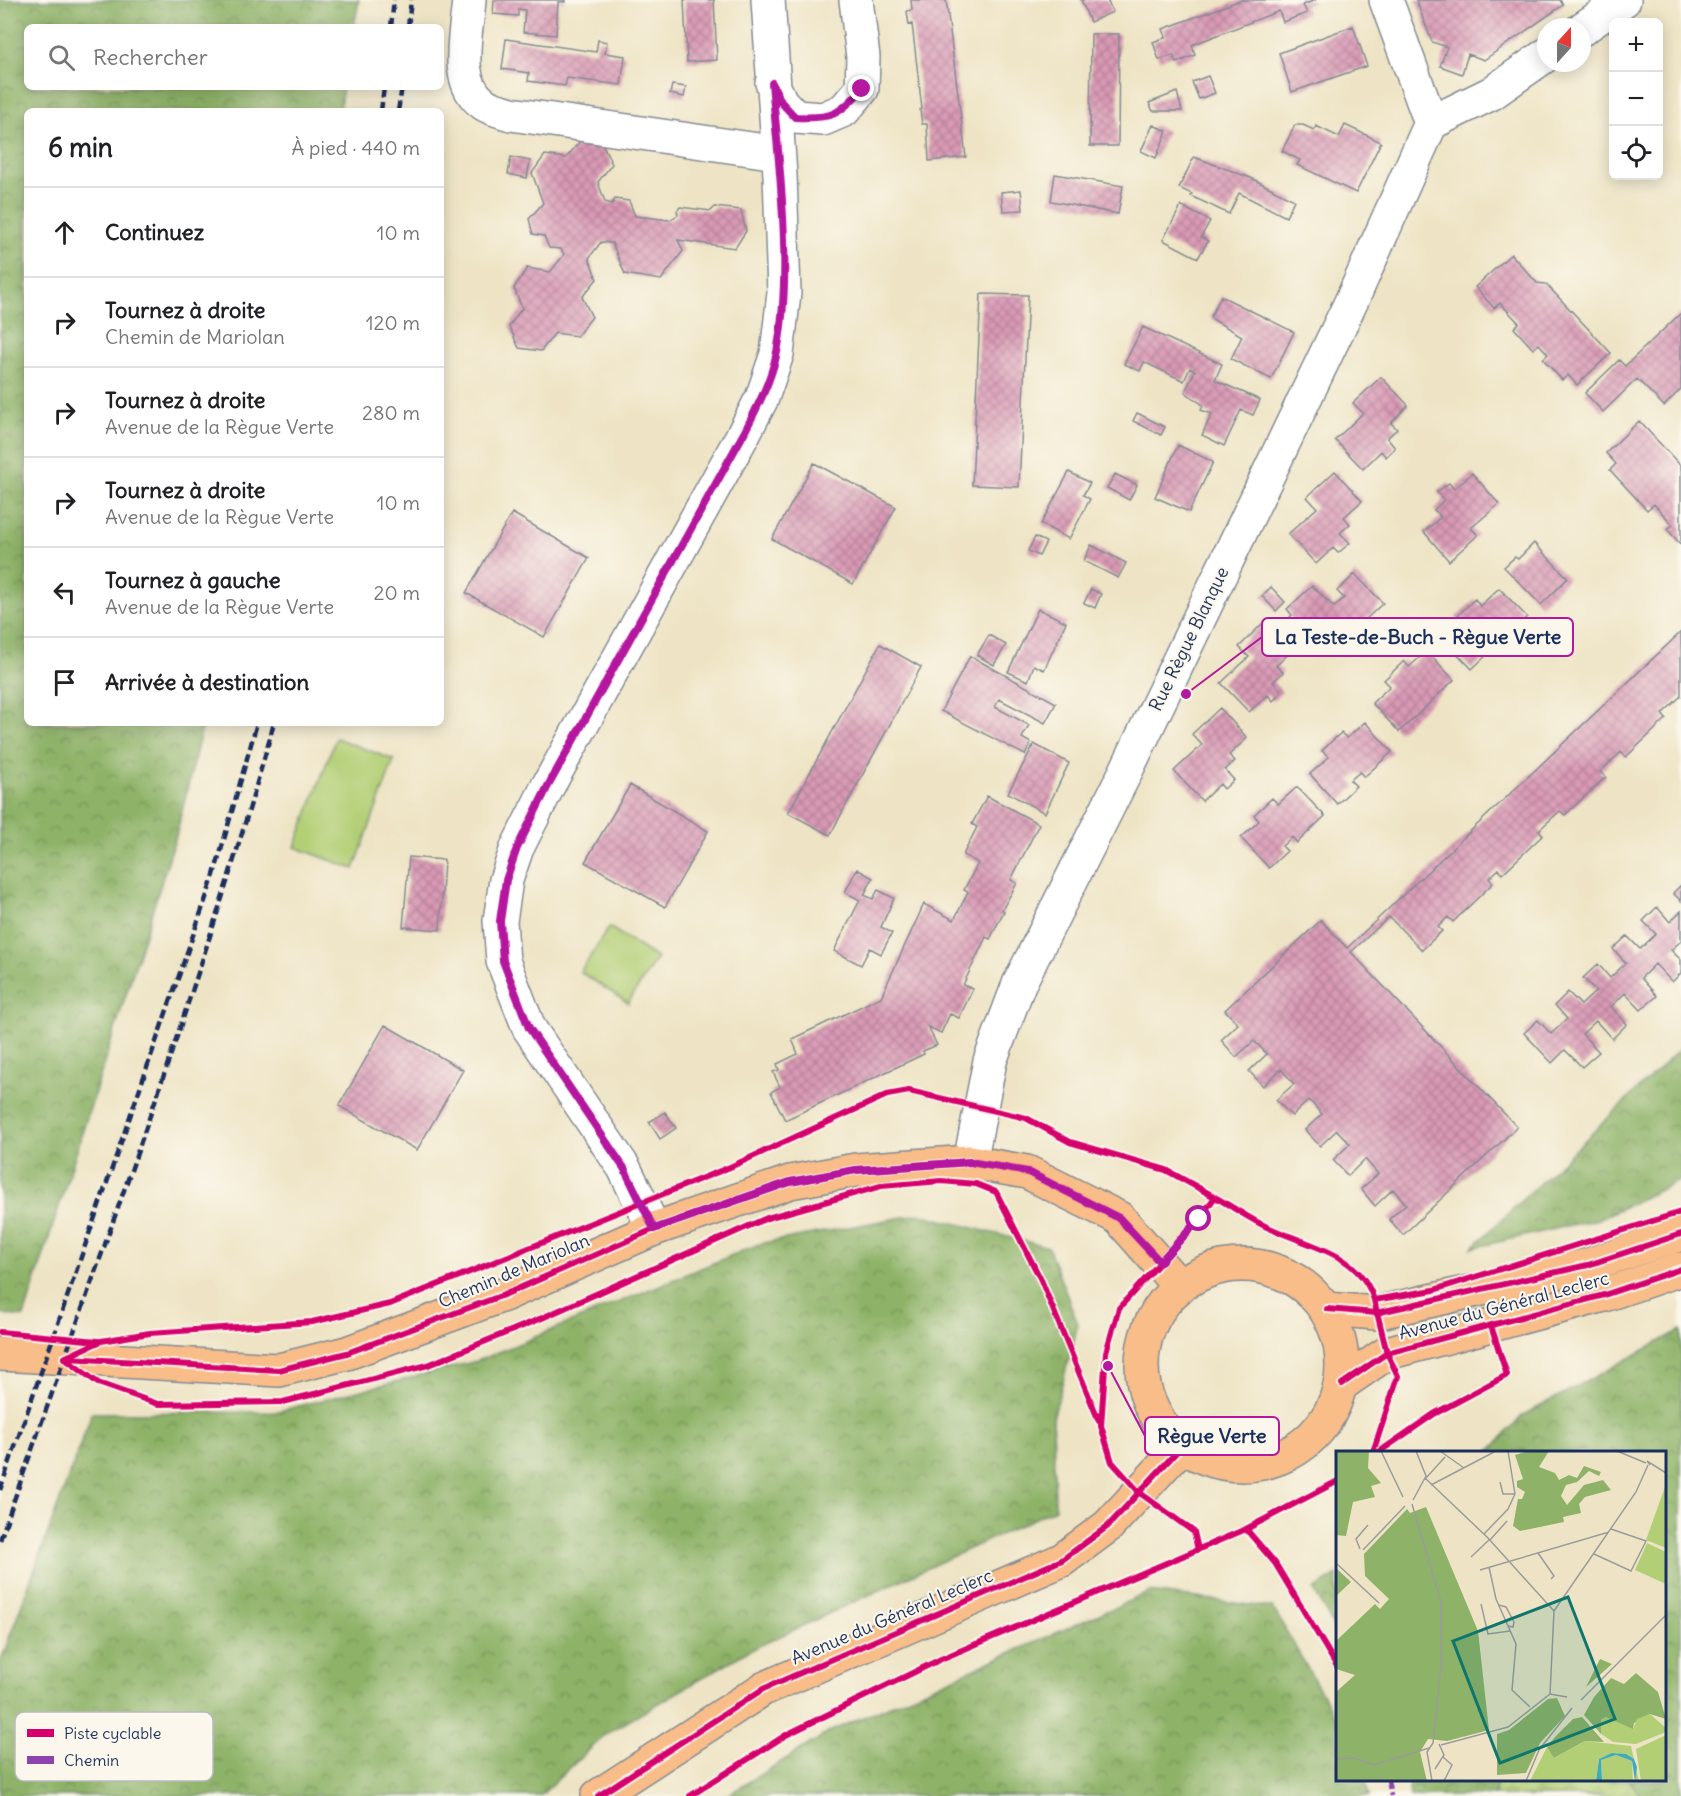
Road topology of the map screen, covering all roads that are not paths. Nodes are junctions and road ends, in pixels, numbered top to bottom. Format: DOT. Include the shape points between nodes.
graph roads {
  1 [pos="469,0"];
  2 [pos="768,0"];
  3 [pos="856,0"];
  4 [pos="1386,0"];
  5 [pos="1624,0"];
  6 [pos="1591,23"];
  7 [pos="1537,61"];
  8 [pos="772,83"];
  9 [pos="1431,123"];
  10 [pos="778,153"];
  11 [pos="970,1162"];
  12 [pos="654,1229"];
  13 [pos="1681,1234"];
  14 [pos="1681,1269"];
  15 [pos="1179,1286"];
  16 [pos="1327,1309"];
  17 [pos="0,1354"];
  18 [pos="1342,1384"];
  19 [pos="1182,1446"];
  20 [pos="598,1796"];
  1 -- 10 [label="street" via="464,66 469,88 484,104 511,114"];
  2 -- 8 [label="street"];
  3 -- 8 [label="street" via="863,57 862,89 844,110 823,119 795,117 781,102"];
  4 -- 9 [label="street"];
  5 -- 6 [label="street"];
  7 -- 9 [label="street" via="1492,93"];
  8 -- 10 [label="street"];
  9 -- 11 [label="street, Rue Règue Blanque" via="1331,343 1019,984 990,1061"];
  10 -- 12 [label="street" via="784,293 777,354 762,398 517,848 506,880 500,921 503,961 529,1028 624,1168"];
  11 -- 12 [label="main road, Chemin de Mariolan" via="856,1170 790,1182"];
  11 -- 15 [label="main road, Chemin de Mariolan" via="1028,1172 1119,1218"];
  12 -- 17 [label="main road, Chemin de Mariolan" via="475,1306 347,1353 279,1370"];
  13 -- 16 [label="main road, Avenue du Général Leclerc" via="1588,1265 1376,1313"];
  14 -- 18 [label="main road, Avenue du Général Leclerc" via="1604,1295 1387,1353"];
  15 -- 16 [label="main road" via="1203,1272 1230,1265 1258,1266 1285,1274 1308,1289"];
  15 -- 19 [label="main road" via="1158,1309 1146,1336 1141,1367 1146,1397 1160,1424"];
  16 -- 18 [label="main road" via="1344,1358"];
  18 -- 19 [label="main road" via="1330,1416 1309,1442 1280,1460 1246,1466 1212,1462"];
  19 -- 20 [label="main road, Avenue du Général Leclerc" via="1108,1526 1062,1560 763,1689"];
}
